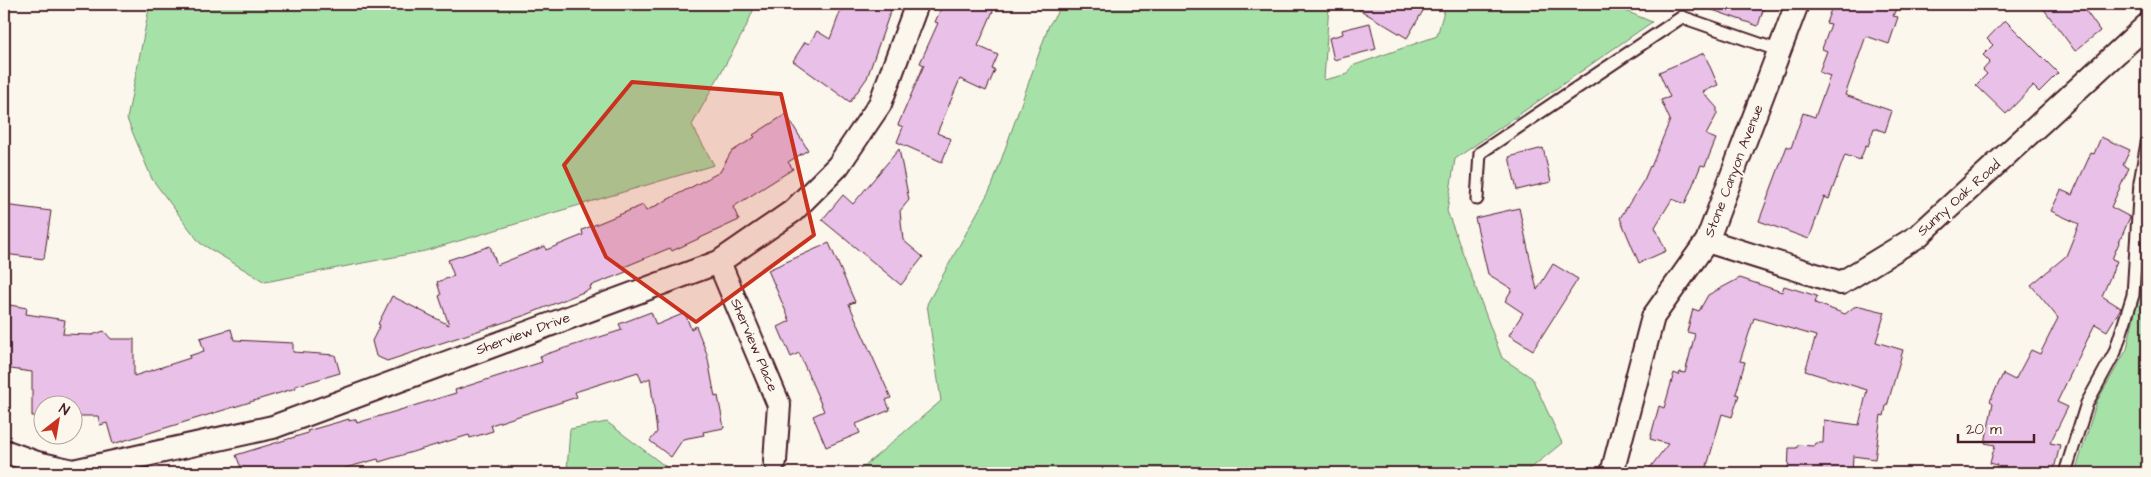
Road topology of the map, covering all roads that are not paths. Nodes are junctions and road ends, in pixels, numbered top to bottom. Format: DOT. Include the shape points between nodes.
graph roads {
  1 [pos="918,4"];
  2 [pos="1798,4"];
  3 [pos="2147,25"];
  4 [pos="1780,51"];
  5 [pos="2147,143"];
  6 [pos="1477,199"];
  7 [pos="1707,241"];
  8 [pos="719,262"];
  9 [pos="4,451"];
  10 [pos="775,460"];
  11 [pos="1612,473"];
  12 [pos="2065,473"];
  1 -- 8 [label="street, Sherview Drive" via="880,104 838,166 793,211"];
  2 -- 4 [label="street, Stone Canyon Avenue"];
  3 -- 7 [label="street, Sunny Oak Road" via="1918,236 1841,283"];
  4 -- 6 [label="lane" via="1682,17 1480,154"];
  4 -- 7 [label="street, Stone Canyon Avenue"];
  5 -- 12 [label="lane" via="2140,182 2132,295 2116,352 2087,403"];
  7 -- 11 [label="street, Stone Canyon Avenue" via="1653,317"];
  8 -- 9 [label="street, Sherview Drive" via="273,427 74,471"];
  8 -- 10 [label="street, Sherview Place" via="779,405"];
}
